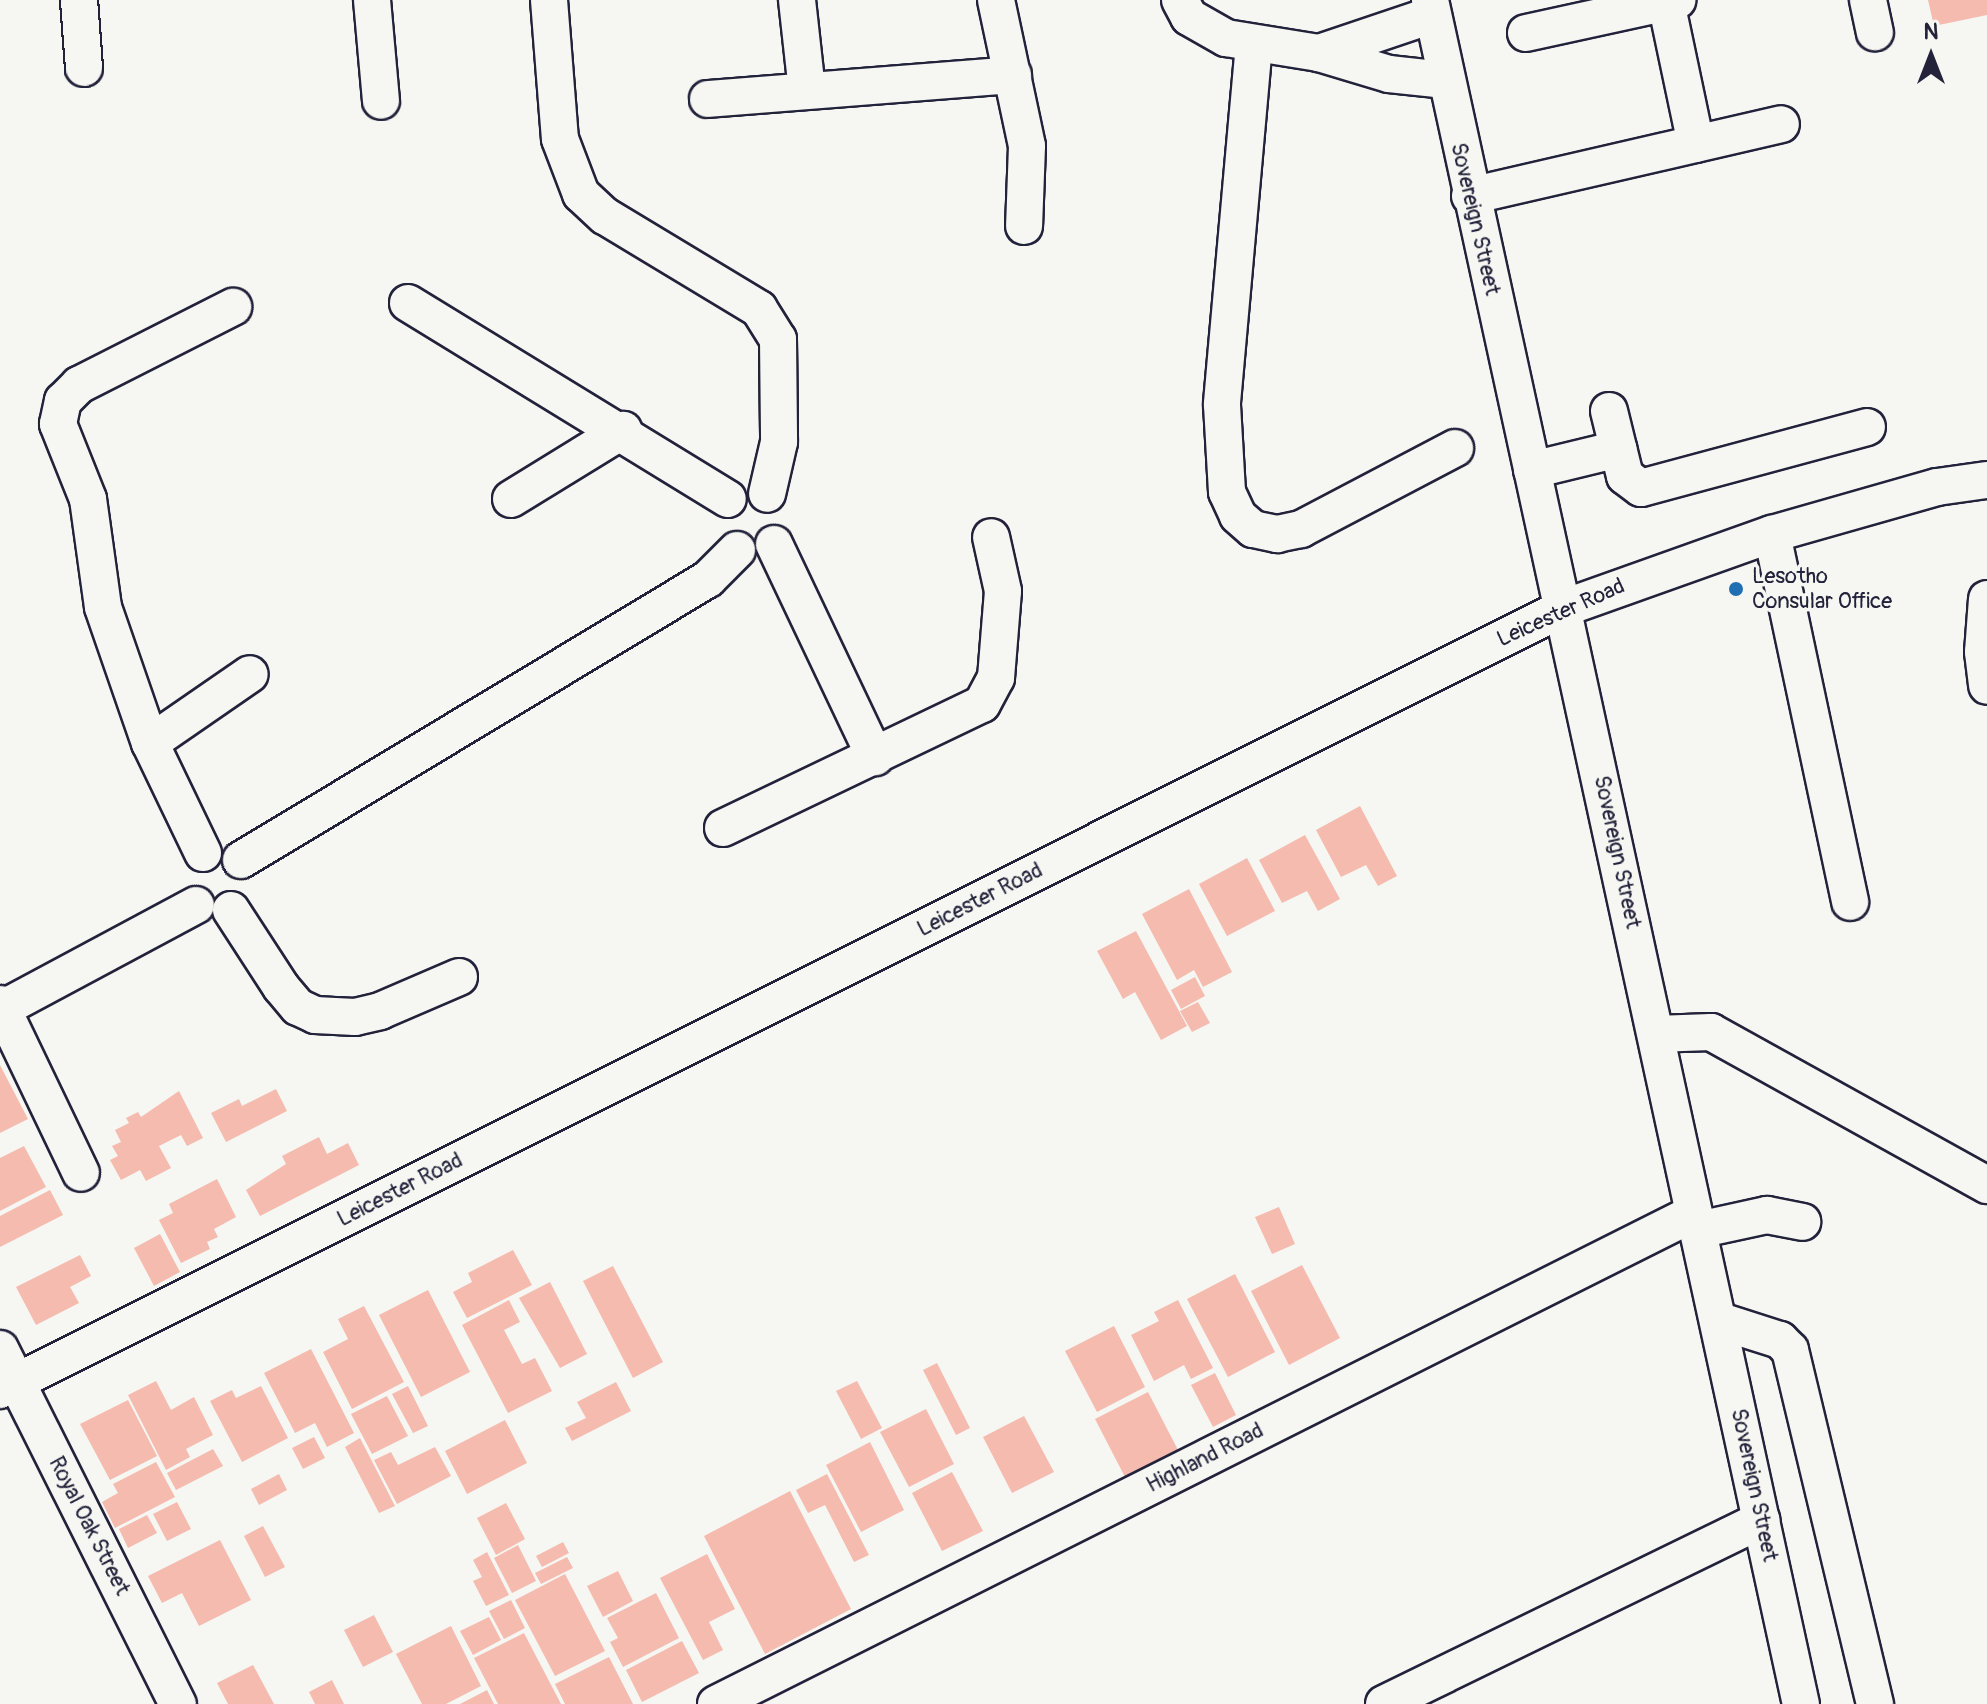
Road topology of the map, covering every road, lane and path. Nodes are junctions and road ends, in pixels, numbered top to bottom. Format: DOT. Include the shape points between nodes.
graph roads {
  1 [pos="79,0"];
  2 [pos="372,0"];
  3 [pos="549,0"];
  4 [pos="797,0"];
  5 [pos="996,0"];
  6 [pos="1180,0"];
  7 [pos="1672,1"];
  8 [pos="1431,7"];
  9 [pos="1526,33"];
  10 [pos="1254,44"];
  11 [pos="1319,53"];
  12 [pos="84,68"];
  13 [pos="1013,75"];
  14 [pos="1444,80"];
  15 [pos="807,90"];
  16 [pos="708,99"];
  17 [pos="381,101"];
  18 [pos="1781,124"];
  19 [pos="1696,144"];
  20 [pos="1470,196"];
  21 [pos="1024,226"];
  22 [pos="408,303"];
  23 [pos="233,307"];
  24 [pos="1609,411"];
  25 [pos="1867,427"];
  26 [pos="623,430"];
  27 [pos="1455,448"];
  28 [pos="1618,449"];
  29 [pos="1532,470"];
  30 [pos="1987,480"];
  31 [pos="767,494"];
  32 [pos="511,499"];
  33 [pos="728,499"];
  34 [pos="1772,534"];
  35 [pos="991,537"];
  36 [pos="774,544"];
  37 [pos="737,550"];
  38 [pos="1987,599"];
  39 [pos="1564,608"];
  40 [pos="250,674"];
  41 [pos="1987,686"];
  42 [pos="150,743"];
  43 [pos="875,757"];
  44 [pos="723,828"];
  45 [pos="203,853"];
  46 [pos="241,860"];
  47 [pos="1850,902"];
  48 [pos="214,908"];
  49 [pos="459,977"];
  50 [pos="1,1006"];
  51 [pos="1656,1034"];
  52 [pos="81,1173"];
  53 [pos="1987,1185"];
  54 [pos="1696,1222"];
  55 [pos="1802,1222"];
  56 [pos="1720,1321"];
  57 [pos="0,1349"];
  58 [pos="8,1386"];
  59 [pos="1762,1520"];
  60 [pos="178,1704"];
  61 [pos="716,1704"];
  62 [pos="1384,1704"];
  63 [pos="1801,1704"];
  64 [pos="1875,1704"];
  1 -- 12 [label="street"];
  2 -- 17 [label="street"];
  3 -- 31 [label="street" via="560,139 581,194 605,216 759,309 778,339 779,442"];
  4 -- 15 [label="street"];
  5 -- 13 [label="street"];
  6 -- 10 [label="street" via="1204,28"];
  7 -- 9 [label="street"];
  7 -- 19 [label="street"];
  8 -- 11 [label="street"];
  8 -- 14 [label="street, Sovereign Street"];
  10 -- 11 [label="street"];
  10 -- 27 [label="street" via="1222,405 1227,492 1238,516 1253,529 1277,534 1301,529"];
  11 -- 14 [label="street" via="1360,68"];
  13 -- 15 [label="street"];
  13 -- 21 [label="street" via="1027,146"];
  14 -- 20 [label="street, Sovereign Street"];
  15 -- 16 [label="street"];
  18 -- 19 [label="street"];
  19 -- 20 [label="street"];
  20 -- 29 [label="street, Sovereign Street"];
  22 -- 26 [label="street"];
  23 -- 42 [label="street" via="79,385 59,408 59,436 91,514 103,607"];
  24 -- 28 [label="street"];
  25 -- 28 [label="street" via="1650,489 1629,483"];
  26 -- 32 [label="street"];
  26 -- 33 [label="street"];
  28 -- 29 [label="street"];
  29 -- 39 [label="street, Sovereign Street"];
  30 -- 34 [label="street, Leicester Road" via="1922,491"];
  31 -- 33 [label="street" via="754,490"];
  31 -- 36 [label="street" via="783,518"];
  33 -- 37 [label="street" via="720,527"];
  34 -- 39 [label="street, Leicester Road"];
  34 -- 47 [label="street"];
  35 -- 43 [label="street" via="1003,591 996,678 990,691 965,715"];
  36 -- 37 [label="street" via="763,551"];
  36 -- 43 [label="street"];
  37 -- 46 [label="street" via="708,579"];
  38 -- 41 [label="street"];
  39 -- 51 [label="street, Sovereign Street"];
  39 -- 58 [label="street, Leicester Road"];
  40 -- 42 [label="street"];
  42 -- 45 [label="street"];
  43 -- 44 [label="street"];
  45 -- 46 [label="street" via="223,850"];
  45 -- 48 [label="street" via="193,861 185,884"];
  46 -- 48 [label="street" via="249,887"];
  48 -- 49 [label="street" via="298,1007 315,1015 355,1017 380,1011"];
  48 -- 50 [label="street"];
  50 -- 52 [label="street"];
  51 -- 53 [label="street" via="1711,1032"];
  51 -- 54 [label="street, Sovereign Street"];
  54 -- 55 [label="street, Highland Road" via="1767,1215"];
  54 -- 56 [label="street, Sovereign Street"];
  54 -- 61 [label="street, Highland Road"];
  56 -- 59 [label="street, Sovereign Street"];
  56 -- 64 [label="street" via="1780,1340 1790,1350"];
  57 -- 58 [label="street, Royal Oak Street"];
  58 -- 60 [label="street, Royal Oak Street"];
  59 -- 62 [label="street"];
  59 -- 63 [label="street, Sovereign Street"];
}
